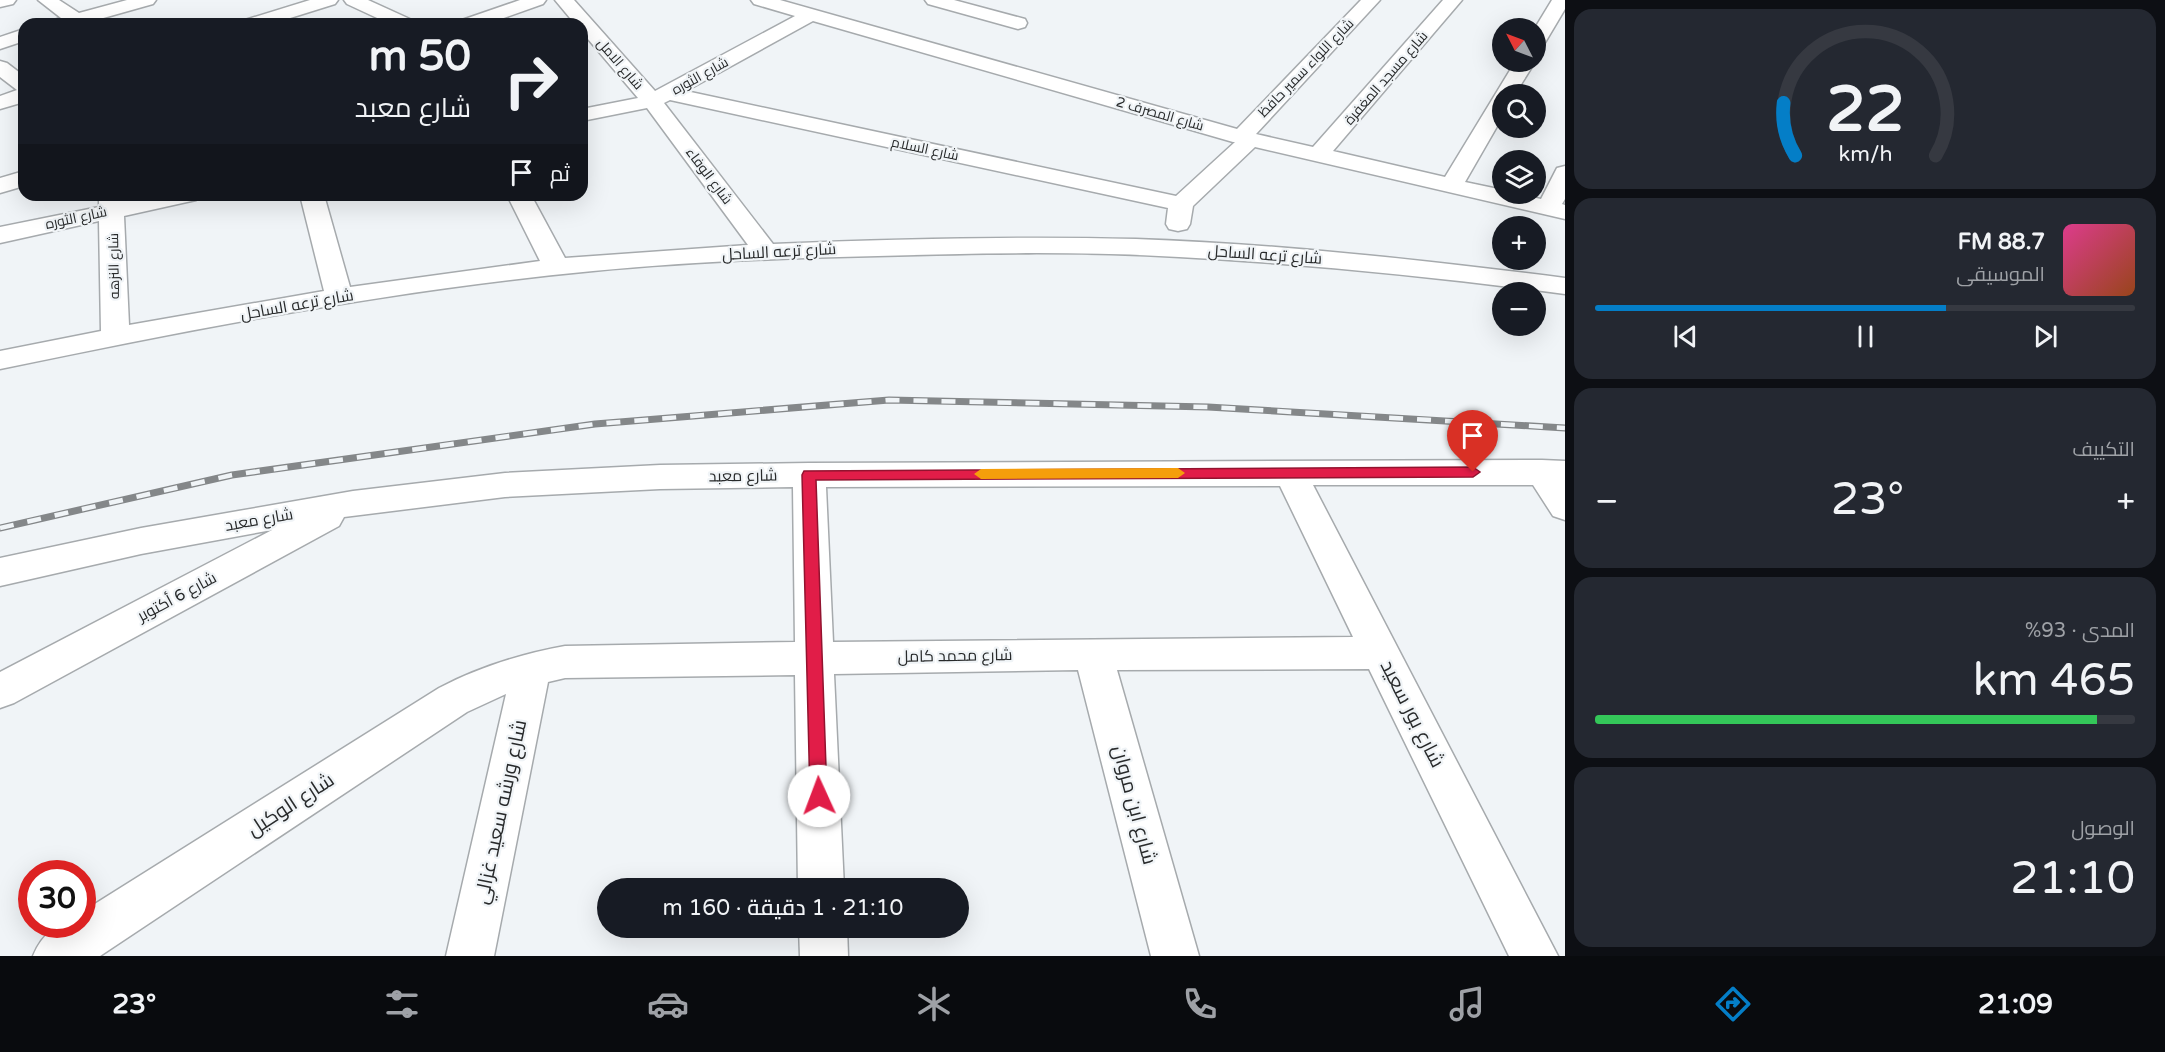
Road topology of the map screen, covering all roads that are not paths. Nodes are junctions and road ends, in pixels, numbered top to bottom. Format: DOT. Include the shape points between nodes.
graph roads {
  1 [pos="7,0"];
  2 [pos="47,0"];
  3 [pos="147,0"];
  4 [pos="329,0"];
  5 [pos="353,0"];
  6 [pos="537,0"];
  7 [pos="564,0"];
  8 [pos="760,0"];
  9 [pos="934,0"];
  10 [pos="1371,0"];
  11 [pos="1454,0"];
  12 [pos="1561,0"];
  13 [pos="0,2"];
  14 [pos="810,15"];
  15 [pos="65,18"];
  16 [pos="83,18"];
  17 [pos="271,18"];
  18 [pos="392,18"];
  19 [pos="486,18"];
  20 [pos="582,18"];
  21 [pos="1018,22"];
  22 [pos="588,24"];
  23 [pos="1546,25"];
  24 [pos="18,36"];
  25 [pos="0,43"];
  26 [pos="0,68"];
  27 [pos="18,82"];
  28 [pos="18,97"];
  29 [pos="660,97"];
  30 [pos="0,103"];
  31 [pos="588,114"];
  32 [pos="1492,116"];
  33 [pos="1246,138"];
  34 [pos="1318,155"];
  35 [pos="1565,173"];
  36 [pos="18,180"];
  37 [pos="0,186"];
  38 [pos="1451,186"];
  39 [pos="130,201"];
  40 [pos="314,201"];
  41 [pos="522,201"];
  42 [pos="111,203"];
  43 [pos="1181,204"];
  44 [pos="1556,211"];
  45 [pos="0,235"];
  46 [pos="1174,248"];
  47 [pos="766,252"];
  48 [pos="556,267"];
  49 [pos="1565,286"];
  50 [pos="339,297"];
  51 [pos="116,336"];
  52 [pos="0,360"];
  53 [pos="1553,472"];
  54 [pos="1290,473"];
  55 [pos="809,475"];
  56 [pos="353,503"];
  57 [pos="1565,507"];
  58 [pos="0,572"];
  59 [pos="1381,653"];
  60 [pos="1093,654"];
  61 [pos="814,658"];
  62 [pos="531,668"];
  63 [pos="0,691"];
  64 [pos="821,878"];
  65 [pos="823,938"];
  66 [pos="57,956"];
  67 [pos="470,956"];
  68 [pos="824,956"];
  69 [pos="1175,956"];
  70 [pos="1534,956"];
  1 -- 13 [label="street"];
  2 -- 15 [label="street"];
  3 -- 16 [label="street"];
  4 -- 17 [label="street"];
  5 -- 18 [label="street"];
  6 -- 19 [label="street"];
  7 -- 20 [label="street, شارع الامل"];
  8 -- 14 [label="street, شارع المصرف 2"];
  9 -- 21 [label="street"];
  10 -- 33 [label="street, شارع اللواء سمير حافظ"];
  11 -- 34 [label="street, شارع مسجد المغفرة"];
  12 -- 23 [label="street"];
  14 -- 29 [label="street, شارع الثوره"];
  14 -- 33 [label="street, شارع المصرف 2"];
  22 -- 29 [label="street, شارع الامل"];
  24 -- 25 [label="street"];
  26 -- 27 [label="street"];
  28 -- 30 [label="street"];
  29 -- 31 [label="street, شارع الثوره"];
  29 -- 43 [label="street, شارع السلام"];
  29 -- 47 [label="street, شارع الوفاء"];
  32 -- 38 [label="street"];
  33 -- 34 [label="street, شارع المصرف 2"];
  33 -- 43 [label="street, شارع اللواء سمير حافظ"];
  34 -- 38 [label="street, شارع المصرف 2"];
  35 -- 44 [label="street"];
  36 -- 37 [label="street"];
  38 -- 44 [label="street, شارع المصرف 2"];
  39 -- 42 [label="street, شارع الثوره"];
  40 -- 50 [label="street"];
  41 -- 48 [label="street"];
  42 -- 45 [label="street, شارع الثوره"];
  42 -- 51 [label="street, شارع النزهه"];
  43 -- 46 [label="street"];
  46 -- 47 [label="street, شارع ترعه الساحل" via="970,246"];
  46 -- 49 [label="street, شارع ترعه الساحل" via="1432,269"];
  47 -- 48 [label="street, شارع ترعه الساحل"];
  48 -- 50 [label="street, شارع ترعه الساحل"];
  50 -- 51 [label="street, شارع ترعه الساحل"];
  51 -- 52 [label="street, شارع ترعه الساحل"];
  53 -- 54 [label="street, شارع معبد"];
  53 -- 57 [label="street"];
  54 -- 55 [label="street, شارع معبد"];
  54 -- 59 [label="street, شارع بور سعيد"];
  55 -- 56 [label="street, شارع معبد" via="660,477 517,485"];
  55 -- 61 [label="street"];
  56 -- 58 [label="street, شارع معبد" via="141,541"];
  56 -- 63 [label="street, شارع 6 أكتوبر"];
  59 -- 60 [label="street, شارع محمد كامل"];
  59 -- 70 [label="street, شارع بور سعيد"];
  60 -- 61 [label="street, شارع محمد كامل"];
  60 -- 69 [label="street, شارع ابن مروان"];
  61 -- 62 [label="street, شارع محمد كامل" via="565,662"];
  61 -- 64 [label="street"];
  62 -- 66 [label="street, شارع الوكيل" via="478,686 453,700"];
  62 -- 67 [label="street, شارع ورشه سعيد غزالي"];
  65 -- 68 [label="street"];
}
